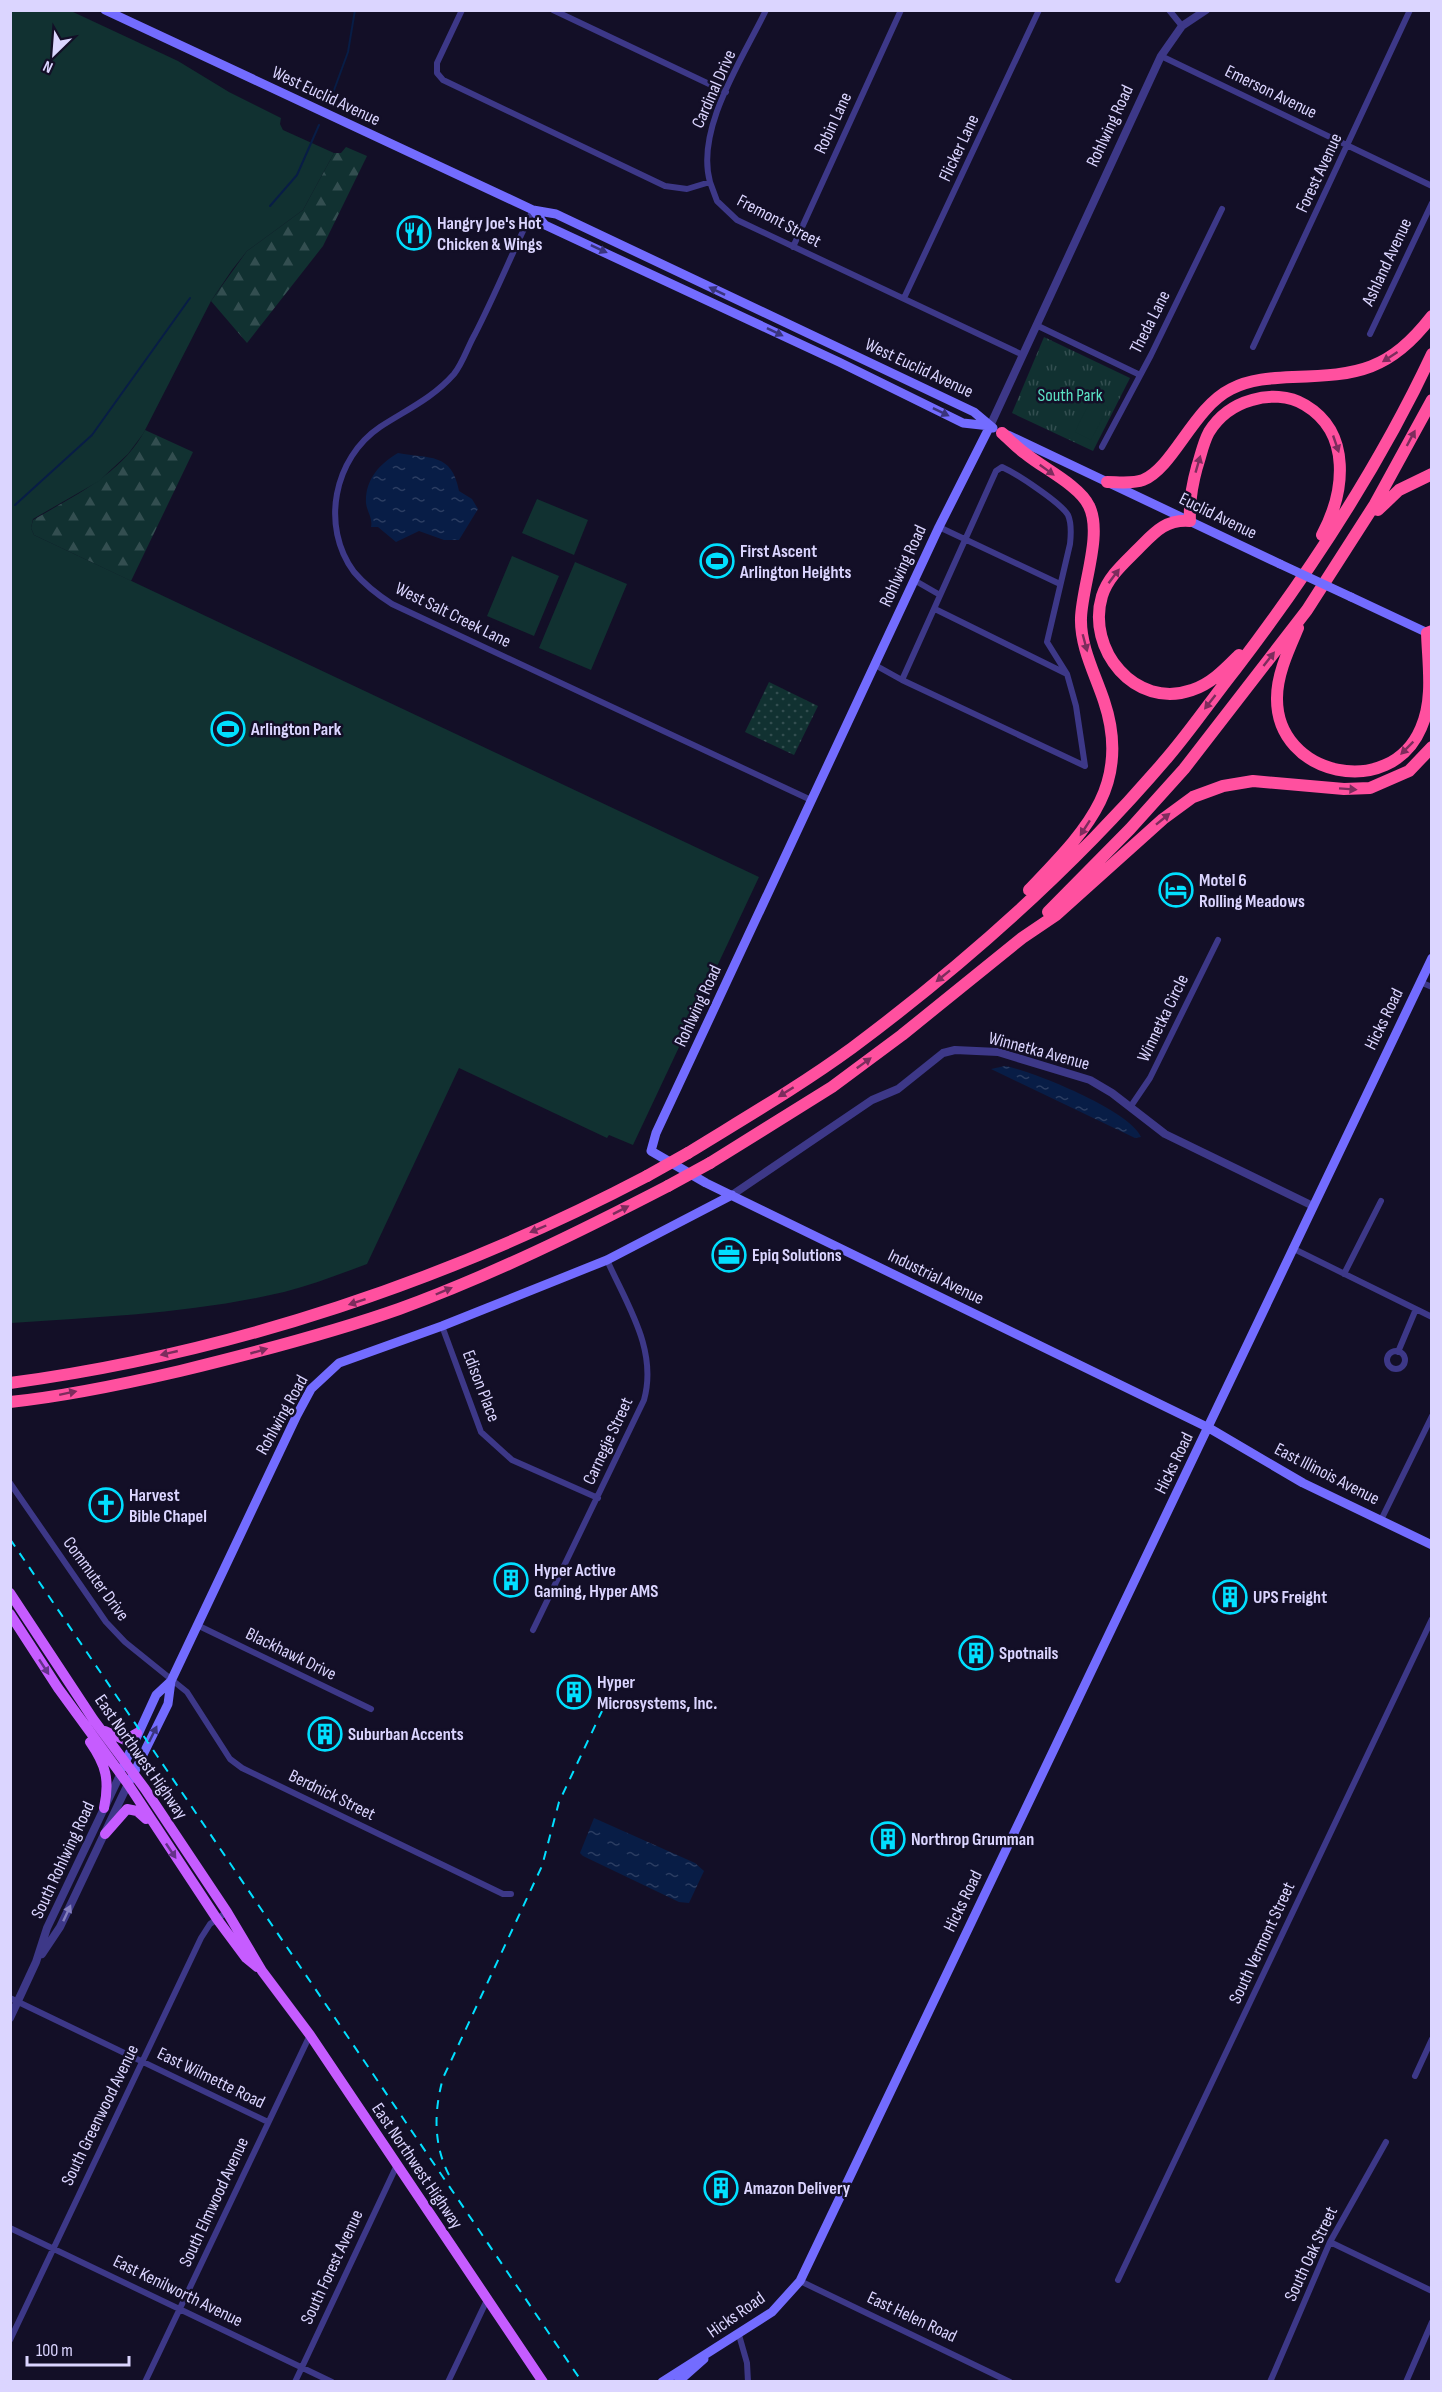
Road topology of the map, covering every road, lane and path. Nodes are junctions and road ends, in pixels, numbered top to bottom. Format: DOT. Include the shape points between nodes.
graph roads {
  1 [pos="105,10"];
  2 [pos="462,10"];
  3 [pos="553,10"];
  4 [pos="766,10"];
  5 [pos="901,10"];
  6 [pos="1040,10"];
  7 [pos="1170,10"];
  8 [pos="1206,10"];
  9 [pos="1410,10"];
  10 [pos="1182,26"];
  11 [pos="1161,56"];
  12 [pos="726,92"];
  13 [pos="1348,146"];
  14 [pos="710,182"];
  15 [pos="1431,186"];
  16 [pos="1431,203"];
  17 [pos="1222,209"];
  18 [pos="533,210"];
  19 [pos="793,247"];
  20 [pos="904,298"];
  21 [pos="1431,316"];
  22 [pos="1036,325"];
  23 [pos="1370,334"];
  24 [pos="1253,347"];
  25 [pos="1431,354"];
  26 [pos="1023,355"];
  27 [pos="1138,374"];
  28 [pos="1431,400"];
  29 [pos="990,426"];
  30 [pos="1002,433"];
  31 [pos="1102,447"];
  32 [pos="1431,474"];
  33 [pos="1107,482"];
  34 [pos="1190,521"];
  35 [pos="939,527"];
  36 [pos="965,541"];
  37 [pos="1350,544"];
  38 [pos="914,580"];
  39 [pos="1060,584"];
  40 [pos="1300,584"];
  41 [pos="940,595"];
  42 [pos="1284,606"];
  43 [pos="935,609"];
  44 [pos="1307,610"];
  45 [pos="1430,633"];
  46 [pos="875,665"];
  47 [pos="1067,674"];
  48 [pos="902,680"];
  49 [pos="1431,747"];
  50 [pos="811,800"];
  51 [pos="1022,938"];
  52 [pos="1218,940"];
  53 [pos="975,951"];
  54 [pos="1431,958"];
  55 [pos="1420,982"];
  56 [pos="1431,987"];
  57 [pos="1131,1106"];
  58 [pos="651,1151"];
  59 [pos="732,1196"];
  60 [pos="1381,1201"];
  61 [pos="1313,1206"];
  62 [pos="1292,1248"];
  63 [pos="607,1260"];
  64 [pos="1344,1274"];
  65 [pos="1416,1309"];
  66 [pos="1431,1317"];
  67 [pos="442,1326"];
  68 [pos="1398,1352"];
  69 [pos="10,1383"];
  70 [pos="10,1402"];
  71 [pos="1431,1416"];
  72 [pos="1209,1428"];
  73 [pos="10,1483"];
  74 [pos="598,1498"];
  75 [pos="1381,1520"];
  76 [pos="1431,1545"];
  77 [pos="10,1593"];
  78 [pos="10,1614"];
  79 [pos="27,1618"];
  80 [pos="1431,1619"];
  81 [pos="197,1625"];
  82 [pos="14,1627"];
  83 [pos="533,1630"];
  84 [pos="171,1681"];
  85 [pos="58,1688"];
  86 [pos="371,1709"];
  87 [pos="93,1719"];
  88 [pos="136,1733"];
  89 [pos="123,1768"];
  90 [pos="131,1779"];
  91 [pos="104,1808"];
  92 [pos="153,1825"];
  93 [pos="105,1834"];
  94 [pos="512,1894"];
  95 [pos="228,1912"];
  96 [pos="217,1919"];
  97 [pos="36,1962"];
  98 [pos="262,1971"];
  99 [pos="14,2000"];
  100 [pos="10,2018"];
  101 [pos="310,2035"];
  102 [pos="1431,2039"];
  103 [pos="142,2061"];
  104 [pos="1415,2076"];
  105 [pos="268,2122"];
  106 [pos="1386,2142"];
  107 [pos="397,2165"];
  108 [pos="10,2228"];
  109 [pos="1330,2242"];
  110 [pos="53,2248"];
  111 [pos="1118,2280"];
  112 [pos="800,2281"];
  113 [pos="1431,2291"];
  114 [pos="487,2300"];
  115 [pos="180,2308"];
  116 [pos="1431,2322"];
  117 [pos="739,2335"];
  118 [pos="10,2340"];
  119 [pos="708,2355"];
  120 [pos="302,2367"];
  121 [pos="145,2382"];
  122 [pos="295,2382"];
  123 [pos="332,2382"];
  124 [pos="448,2382"];
  125 [pos="543,2382"];
  126 [pos="662,2382"];
  127 [pos="678,2382"];
  128 [pos="748,2382"];
  129 [pos="1010,2382"];
  130 [pos="1270,2382"];
  131 [pos="1406,2382"];
  1 -- 18 [label="main road, West Euclid Avenue"];
  2 -- 14 [label="street" via="437,63 437,73 443,80 665,186 687,189"];
  3 -- 12 [label="street"];
  4 -- 12 [label="street, Cardinal Drive"];
  5 -- 19 [label="street, Robin Lane"];
  6 -- 20 [label="street, Flicker Lane"];
  7 -- 10 [label="street"];
  8 -- 10 [label="street, Rohlwing Road"];
  9 -- 13 [label="street, Forest Avenue"];
  10 -- 11 [label="street, Rohlwing Road"];
  11 -- 13 [label="street, Emerson Avenue"];
  11 -- 22 [label="street, Rohlwing Road"];
  12 -- 14 [label="street, Cardinal Drive" via="709,130 705,156"];
  13 -- 15 [label="street, Emerson Avenue"];
  13 -- 24 [label="street, Forest Avenue"];
  14 -- 19 [label="street, Fremont Street" via="725,211"];
  16 -- 23 [label="street, Ashland Avenue"];
  17 -- 27 [label="street, Theda Lane"];
  29 -- 18 [label="main road, West Euclid Avenue, one-way" via="974,412 556,214"];
  18 -- 29 [label="main road, West Euclid Avenue, one-way" via="546,225 963,423"];
  18 -- 50 [label="street, West Salt Creek Lane" via="495,296 455,372 427,398 380,427 347,463 335,496 335,519 347,559 363,582 392,604"];
  19 -- 20 [label="street, Fremont Street"];
  20 -- 26 [label="street, Fremont Street"];
  21 -- 33 [label="highway, one-way" via="1395,355 1364,370 1334,376 1267,379 1232,388 1204,409 1153,473 1133,482"];
  22 -- 26 [label="street, Rohlwing Road"];
  22 -- 27 [label="street"];
  25 -- 40 [label="highway" via="1415,390"];
  26 -- 29 [label="street, Rohlwing Road"];
  27 -- 31 [label="street, Theda Lane"];
  37 -- 28 [label="highway, one-way"];
  29 -- 30 [label="main road, Euclid Avenue"];
  29 -- 35 [label="main road, Rohlwing Road"];
  30 -- 33 [label="main road, Euclid Avenue"];
  30 -- 53 [label="highway, one-way" via="1024,454 1078,492 1089,505 1093,530 1081,629 1110,718 1113,750 1104,791 1080,836 993,925"];
  32 -- 37 [label="highway" via="1384,502"];
  33 -- 34 [label="main road, Euclid Avenue"];
  34 -- 40 [label="highway, one-way" via="1191,494 1204,442 1222,416 1235,405 1256,398 1299,401 1330,428 1339,449 1341,473 1333,510"];
  42 -- 34 [label="highway, one-way" via="1217,676 1192,691 1156,692 1120,672 1106,654 1100,634 1099,608 1104,590 1159,527 1169,522"];
  34 -- 45 [label="main road, Euclid Avenue, bridge"];
  35 -- 36 [label="street"];
  35 -- 38 [label="main road, Rohlwing Road"];
  36 -- 39 [label="street"];
  36 -- 39 [label="street" via="996,471 1002,467 1036,488 1068,515 1072,531"];
  36 -- 41 [label="street"];
  37 -- 44 [label="highway"];
  38 -- 41 [label="street"];
  38 -- 46 [label="main road, Rohlwing Road"];
  39 -- 47 [label="street" via="1047,642"];
  40 -- 42 [label="highway"];
  41 -- 43 [label="street"];
  42 -- 53 [label="highway, one-way" via="1169,756 1083,848"];
  43 -- 47 [label="street"];
  43 -- 48 [label="street"];
  45 -- 44 [label="highway, one-way" via="1428,701 1418,734 1397,758 1379,768 1338,771 1316,763 1298,750 1278,713 1278,682"];
  51 -- 44 [label="highway, one-way" via="1131,829 1184,769"];
  46 -- 48 [label="street"];
  46 -- 50 [label="main road, Rohlwing Road"];
  47 -- 48 [label="street" via="1085,766"];
  51 -- 49 [label="highway, one-way" via="1056,915 1162,819 1194,797 1223,786 1253,781 1370,788 1410,771"];
  50 -- 58 [label="main road, Rohlwing Road"];
  70 -- 51 [label="highway, one-way, bridge" via="165,1374 358,1323 540,1250 710,1163 832,1087"];
  52 -- 57 [label="street, Winnetka Circle" via="1150,1078"];
  53 -- 69 [label="highway, one-way, bridge" via="835,1059 688,1153 588,1207 363,1300 248,1335 95,1369"];
  54 -- 55 [label="main road, Hicks Road"];
  55 -- 56 [label="street"];
  55 -- 61 [label="main road, Hicks Road"];
  57 -- 59 [label="street, Winnetka Avenue" via="1066,1070 998,1052 955,1050 943,1053 898,1089 872,1101"];
  57 -- 61 [label="street, Winnetka Avenue" via="1165,1134"];
  58 -- 59 [label="main road, Industrial Avenue"];
  59 -- 63 [label="main road, Rohlwing Road"];
  59 -- 72 [label="main road, Industrial Avenue"];
  60 -- 64 [label="street"];
  61 -- 62 [label="main road, Hicks Road"];
  62 -- 64 [label="street"];
  62 -- 72 [label="main road, Hicks Road"];
  63 -- 67 [label="main road, Rohlwing Road"];
  63 -- 74 [label="street, Carnegie Street" via="640,1334 650,1368 644,1400"];
  64 -- 65 [label="street"];
  65 -- 66 [label="street"];
  65 -- 68 [label="street"];
  67 -- 74 [label="street, Edison Place" via="481,1432 512,1460"];
  67 -- 81 [label="main road, Rohlwing Road" via="339,1363 311,1389"];
  71 -- 75 [label="street"];
  72 -- 75 [label="main road, East Illinois Avenue" via="1303,1483"];
  72 -- 112 [label="main road, Hicks Road"];
  73 -- 84 [label="street, Commuter Drive" via="106,1622"];
  74 -- 83 [label="street, Carnegie Street"];
  75 -- 76 [label="main road, East Illinois Avenue"];
  77 -- 79 [label="main road, East Northwest Highway"];
  78 -- 82 [label="main road, East Northwest Highway"];
  79 -- 82 [label="street"];
  79 -- 87 [label="main road, East Northwest Highway"];
  80 -- 111 [label="street, South Vermont Street"];
  81 -- 84 [label="main road, Rohlwing Road"];
  81 -- 86 [label="street, Blackhawk Drive"];
  82 -- 85 [label="main road, East Northwest Highway, one-way"];
  84 -- 88 [label="main road, Rohlwing Road" via="156,1695"];
  90 -- 84 [label="main road, Rohlwing Road, one-way" via="168,1704"];
  84 -- 94 [label="street, Berdnick Street" via="186,1692 230,1759 242,1768 503,1894"];
  85 -- 89 [label="main road, East Northwest Highway"];
  85 -- 91 [label="main road" via="61,1699 104,1765 108,1789"];
  87 -- 88 [label="main road" via="115,1738 125,1740"];
  87 -- 89 [label="main road, East Northwest Highway"];
  88 -- 89 [label="main road, Rohlwing Road"];
  89 -- 90 [label="main road, East Northwest Highway"];
  89 -- 91 [label="street, South Rohlwing Road"];
  90 -- 92 [label="main road, East Northwest Highway"];
  90 -- 93 [label="street, South Rohlwing Road"];
  90 -- 95 [label="main road, East Northwest Highway"];
  91 -- 97 [label="street, South Rohlwing Road" via="47,1928"];
  92 -- 93 [label="main road" via="137,1811 127,1809"];
  92 -- 96 [label="main road, East Northwest Highway, one-way"];
  97 -- 93 [label="street, South Rohlwing Road, one-way" via="60,1927"];
  95 -- 96 [label="street, South Greenwood Avenue"];
  95 -- 98 [label="main road, East Northwest Highway"];
  96 -- 98 [label="main road, East Northwest Highway" via="246,1958"];
  96 -- 103 [label="street, South Greenwood Avenue" via="201,1938"];
  97 -- 99 [label="street, South Rohlwing Road"];
  98 -- 101 [label="main road, East Northwest Highway"];
  99 -- 100 [label="street, South Rohlwing Road"];
  99 -- 103 [label="street, East Wilmette Road"];
  101 -- 105 [label="street, South Elmwood Avenue"];
  101 -- 107 [label="main road, East Northwest Highway"];
  102 -- 104 [label="street"];
  103 -- 105 [label="street, East Wilmette Road"];
  103 -- 110 [label="street, South Greenwood Avenue"];
  105 -- 115 [label="street, South Elmwood Avenue"];
  106 -- 109 [label="street, South Oak Street"];
  107 -- 114 [label="main road, East Northwest Highway"];
  107 -- 120 [label="street, South Forest Avenue"];
  108 -- 110 [label="street, East Kenilworth Avenue"];
  109 -- 113 [label="street"];
  109 -- 130 [label="street, South Oak Street"];
  110 -- 115 [label="street, East Kenilworth Avenue"];
  110 -- 118 [label="street, South Greenwood Avenue"];
  112 -- 117 [label="main road, Hicks Road" via="772,2312"];
  112 -- 129 [label="street, East Helen Road"];
  114 -- 124 [label="street"];
  114 -- 125 [label="main road, East Northwest Highway"];
  115 -- 120 [label="street, East Kenilworth Avenue"];
  115 -- 121 [label="street, South Elmwood Avenue"];
  116 -- 131 [label="street"];
  117 -- 119 [label="main road, Hicks Road"];
  117 -- 128 [label="street"];
  119 -- 126 [label="main road, Hicks Road"];
  119 -- 127 [label="main road, Hicks Road"];
  120 -- 122 [label="street, South Forest Avenue"];
  120 -- 123 [label="street, East Kenilworth Avenue"];
}
